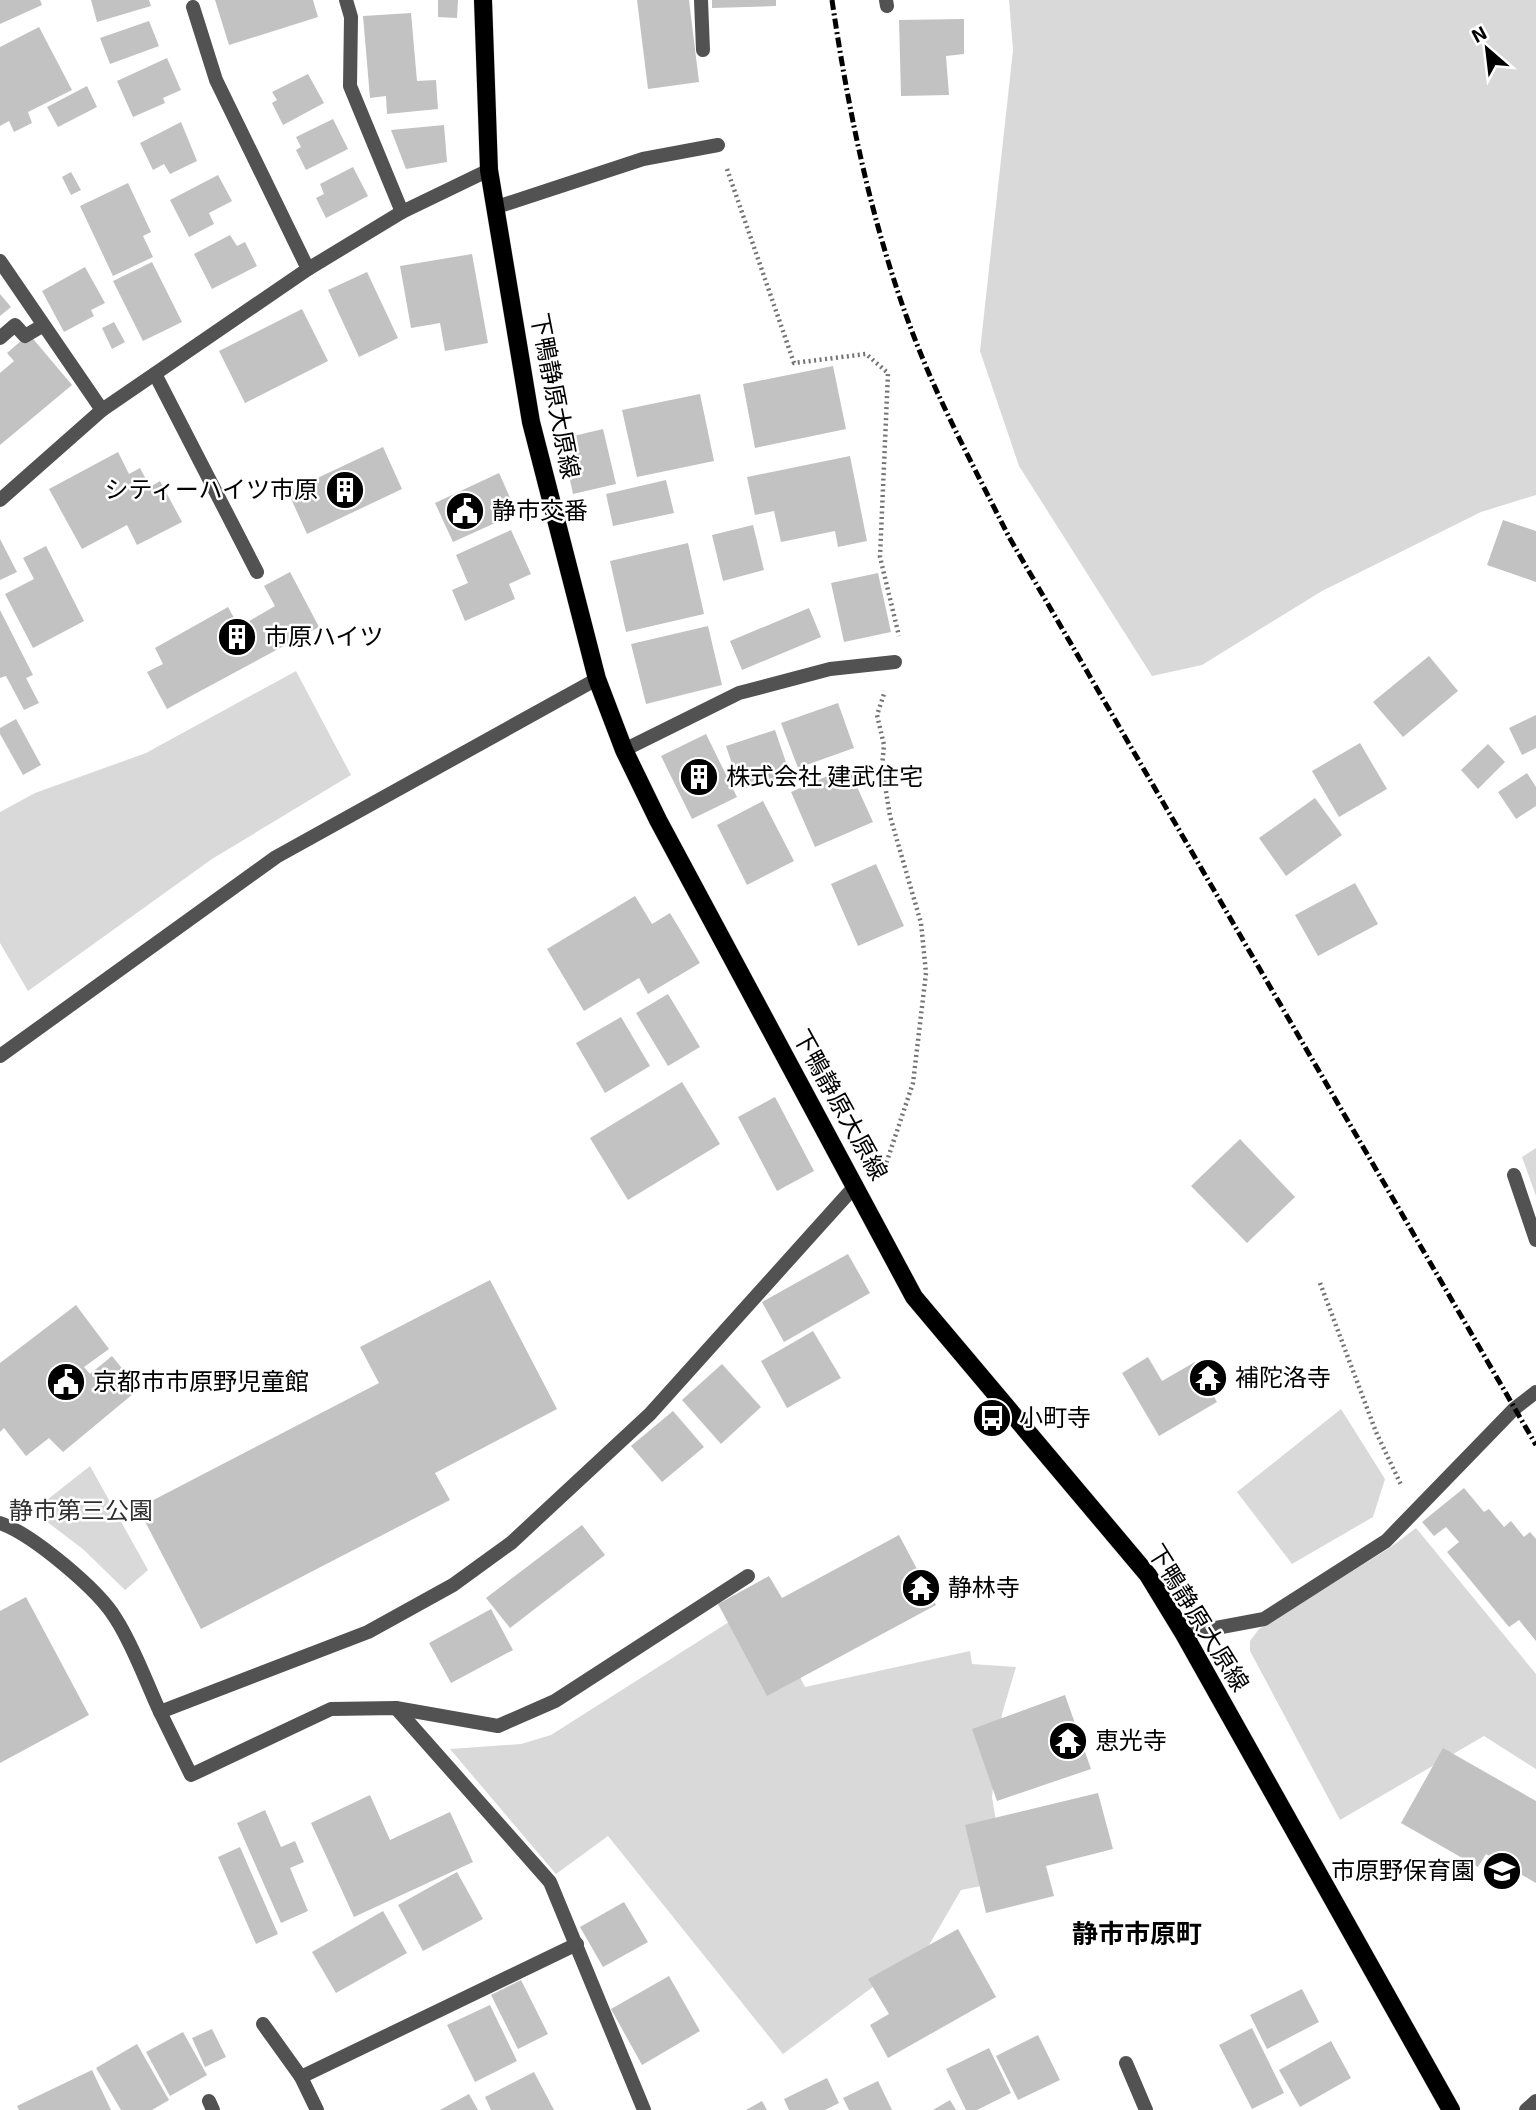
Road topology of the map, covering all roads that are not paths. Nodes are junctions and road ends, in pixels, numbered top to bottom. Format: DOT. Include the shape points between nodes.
graph roads {
  1 [pos="346,0"];
  2 [pos="483,0"];
  3 [pos="701,0"];
  4 [pos="193,7"];
  5 [pos="703,50"];
  6 [pos="718,145"];
  7 [pos="489,170"];
  8 [pos="497,206"];
  9 [pos="402,212"];
  10 [pos="0,261"];
  11 [pos="308,269"];
  12 [pos="42,326"];
  13 [pos="0,338"];
  14 [pos="155,374"];
  15 [pos="102,410"];
  16 [pos="0,500"];
  17 [pos="257,572"];
  18 [pos="895,662"];
  19 [pos="597,679"];
  20 [pos="624,751"];
  21 [pos="0,1056"];
  22 [pos="1514,1175"];
  23 [pos="856,1185"];
  24 [pos="1536,1240"];
  25 [pos="1536,1392"];
  26 [pos="0,1523"];
  27 [pos="748,1576"];
  28 [pos="1184,1634"];
  29 [pos="396,1708"];
  30 [pos="160,1712"];
  31 [pos="577,1944"];
  32 [pos="264,2024"];
  33 [pos="1126,2063"];
  34 [pos="301,2077"];
  35 [pos="1536,2101"];
  36 [pos="317,2110"];
  37 [pos="644,2110"];
  38 [pos="1146,2110"];
  39 [pos="1451,2110"];
  40 [pos="1525,2110"];
  1 -- 9 [label="street" via="351,17 350,86"];
  2 -- 7 [label="main road, 下鴨静原大原線"];
  3 -- 5 [label="street"];
  4 -- 11 [label="street" via="216,80"];
  6 -- 8 [label="street" via="643,159"];
  7 -- 8 [label="main road, 下鴨静原大原線"];
  7 -- 9 [label="street"];
  8 -- 19 [label="main road, 下鴨静原大原線" via="531,422"];
  9 -- 11 [label="street"];
  10 -- 12 [label="street"];
  11 -- 14 [label="street"];
  12 -- 13 [label="street" via="25,336 15,325"];
  12 -- 15 [label="street"];
  14 -- 15 [label="street"];
  14 -- 17 [label="street"];
  15 -- 16 [label="street"];
  18 -- 20 [label="street" via="830,669 739,693"];
  19 -- 20 [label="main road, 下鴨静原大原線"];
  19 -- 21 [label="street" via="276,857"];
  20 -- 23 [label="main road, 下鴨静原大原線"];
  22 -- 24 [label="street"];
  23 -- 28 [label="main road, 下鴨静原大原線" via="914,1297 1148,1575"];
  23 -- 30 [label="street" via="650,1414 511,1543 453,1586 368,1632"];
  25 -- 28 [label="street" via="1386,1541 1264,1619"];
  26 -- 30 [label="street" via="13,1527 72,1571 116,1617"];
  27 -- 29 [label="street" via="555,1701 498,1726"];
  28 -- 39 [label="main road, 下鴨静原大原線"];
  29 -- 30 [label="street" via="331,1709 191,1775"];
  29 -- 31 [label="street" via="550,1882"];
  31 -- 34 [label="street"];
  31 -- 37 [label="street"];
  32 -- 34 [label="street"];
  33 -- 38 [label="street"];
  34 -- 36 [label="street"];
  35 -- 40 [label="street"];
}
